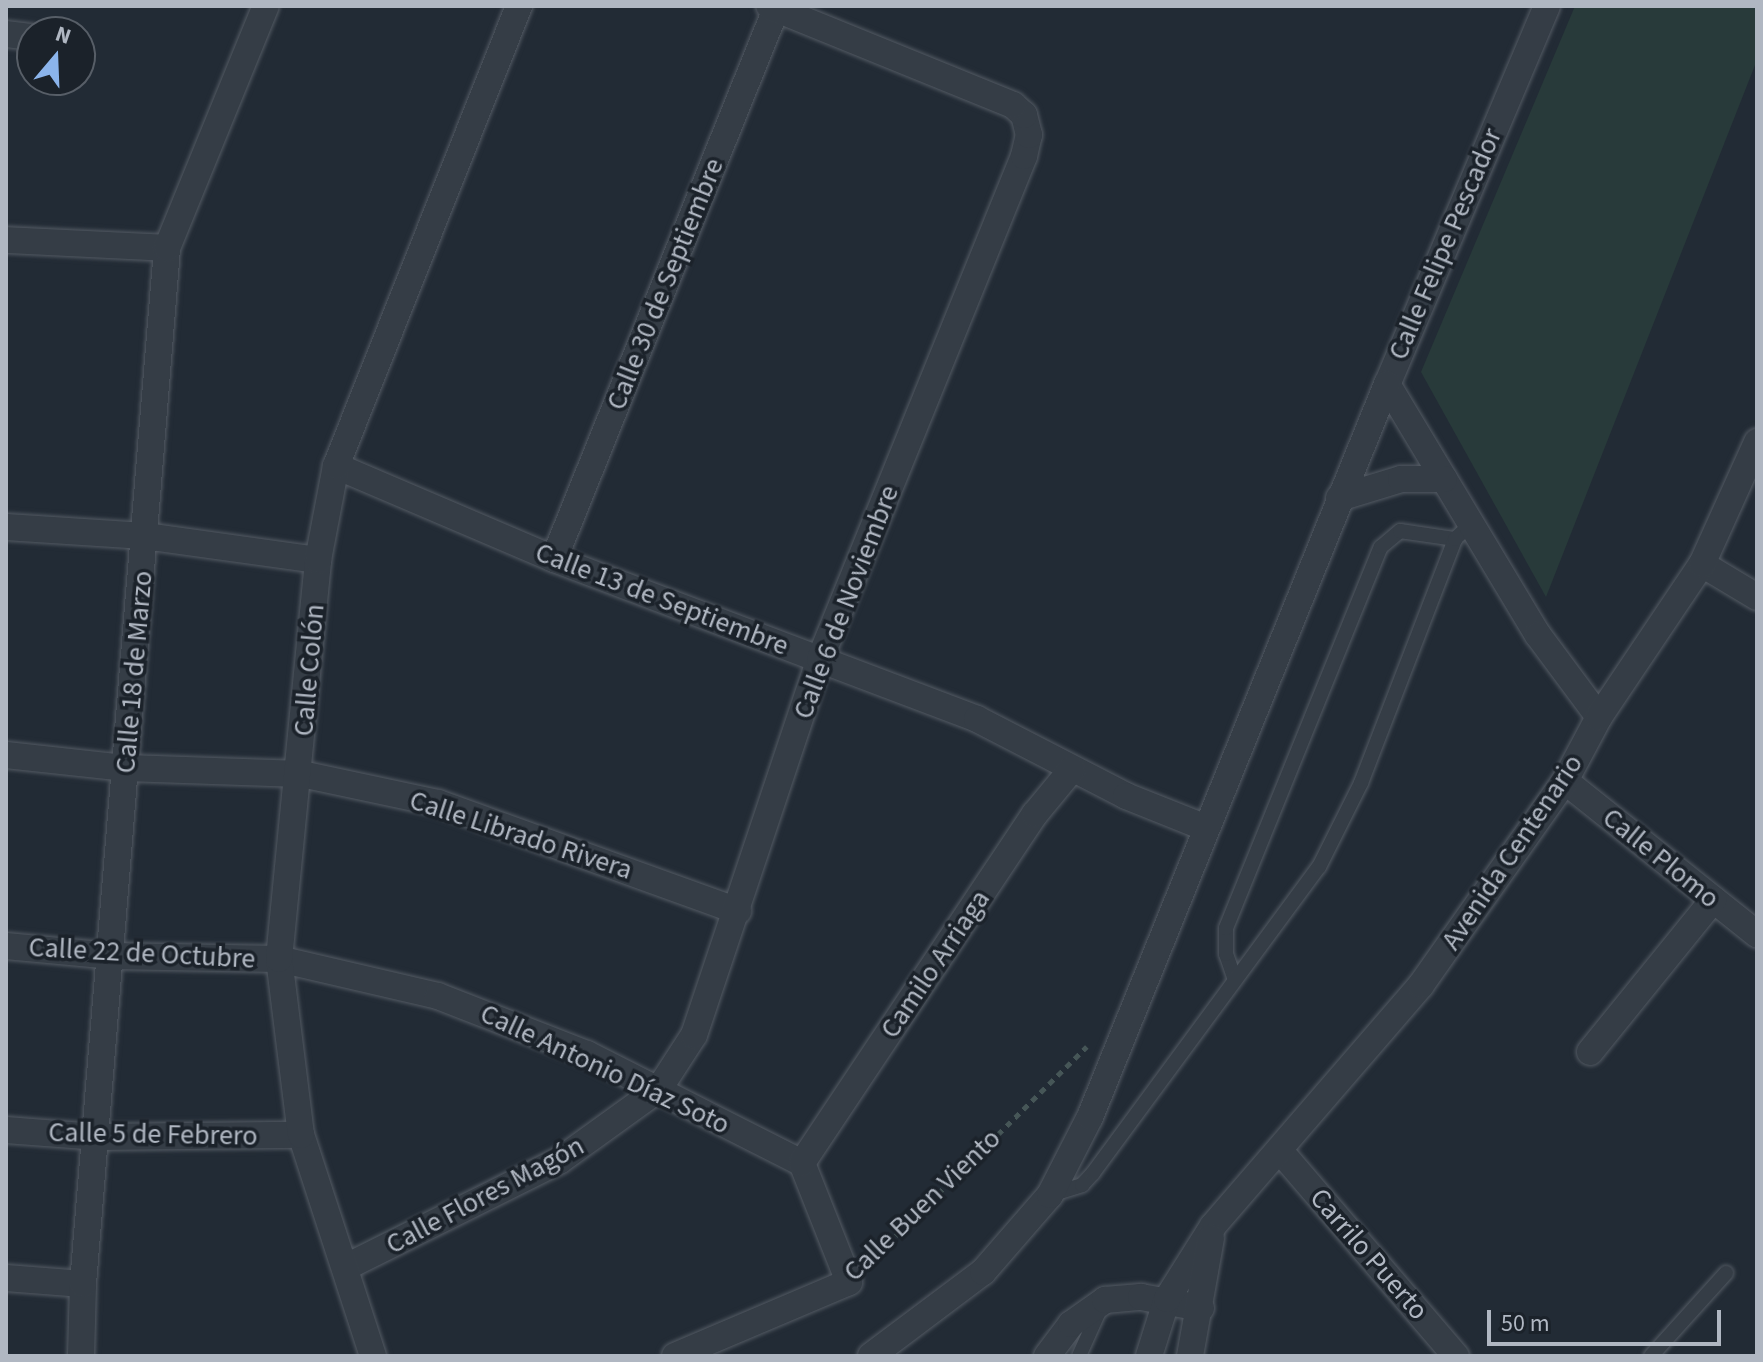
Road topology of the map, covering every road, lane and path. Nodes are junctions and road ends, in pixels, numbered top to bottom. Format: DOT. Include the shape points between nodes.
graph roads {
  1 [pos="266,6"];
  2 [pos="519,6"];
  3 [pos="1547,6"];
  4 [pos="772,7"];
  5 [pos="6,240"];
  6 [pos="167,248"];
  7 [pos="1387,384"];
  8 [pos="1757,442"];
  9 [pos="336,466"];
  10 [pos="1444,479"];
  11 [pos="1339,498"];
  12 [pos="6,527"];
  13 [pos="1463,531"];
  14 [pos="145,536"];
  15 [pos="554,559"];
  16 [pos="318,560"];
  17 [pos="1702,564"];
  18 [pos="1757,597"];
  19 [pos="820,659"];
  20 [pos="1599,717"];
  21 [pos="6,755"];
  22 [pos="126,768"];
  23 [pos="1072,769"];
  24 [pos="301,774"];
  25 [pos="1565,781"];
  26 [pos="1206,828"];
  27 [pos="1713,900"];
  28 [pos="738,911"];
  29 [pos="1757,934"];
  30 [pos="6,946"];
  31 [pos="111,956"];
  32 [pos="279,959"];
  33 [pos="1235,980"];
  34 [pos="1092,1041"];
  35 [pos="1590,1052"];
  36 [pos="659,1089"];
  37 [pos="6,1130"];
  38 [pos="301,1135"];
  39 [pos="96,1137"];
  40 [pos="1281,1152"];
  41 [pos="802,1163"];
  42 [pos="1050,1195"];
  43 [pos="1213,1226"];
  44 [pos="346,1267"];
  45 [pos="1726,1273"];
  46 [pos="6,1278"];
  47 [pos="849,1282"];
  48 [pos="83,1284"];
  49 [pos="1167,1299"];
  50 [pos="1105,1300"];
  51 [pos="1201,1308"];
  52 [pos="81,1356"];
  53 [pos="373,1356"];
  54 [pos="675,1356"];
  55 [pos="871,1356"];
  56 [pos="1047,1356"];
  57 [pos="1079,1356"];
  58 [pos="1149,1356"];
  59 [pos="1190,1356"];
  60 [pos="1456,1356"];
  61 [pos="1651,1356"];
  1 -- 6 [label="street, Calle 18 de Marzo"];
  2 -- 9 [label="street, Calle Colón"];
  3 -- 7 [label="street, Calle Felipe Pescador"];
  4 -- 15 [label="street, Calle 30 de Septiembre"];
  4 -- 19 [label="street, Calle 6 de Noviembre" via="1013,105 1024,115 1029,135"];
  5 -- 6 [label="street"];
  6 -- 14 [label="street, Calle 18 de Marzo"];
  7 -- 10 [label="street, Calle Felipe Pescador"];
  7 -- 11 [label="street"];
  8 -- 17 [label="street, Avenida Centenario"];
  9 -- 15 [label="street, Calle 13 de Septiembre"];
  9 -- 16 [label="street, Calle Colón"];
  10 -- 11 [label="street" via="1401,479"];
  10 -- 13 [label="street, Calle Felipe Pescador"];
  11 -- 26 [label="street"];
  12 -- 14 [label="street"];
  13 -- 20 [label="street, Calle Felipe Pescador"];
  13 -- 33 [label="lane" via="1341,830"];
  13 -- 33 [label="lane" via="1400,531 1381,547 1226,928 1226,954"];
  14 -- 16 [label="street"];
  14 -- 22 [label="street, Calle 18 de Marzo"];
  15 -- 19 [label="street, Calle 13 de Septiembre"];
  16 -- 24 [label="street, Calle Colón"];
  17 -- 18 [label="street"];
  17 -- 20 [label="street, Avenida Centenario"];
  19 -- 23 [label="street, Calle 13 de Septiembre" via="977,719"];
  19 -- 28 [label="street, Calle 6 de Noviembre"];
  20 -- 25 [label="street, Avenida Centenario"];
  21 -- 22 [label="street, Calle Librado Rivera"];
  22 -- 24 [label="street, Calle Librado Rivera"];
  22 -- 31 [label="street, Calle 18 de Marzo"];
  23 -- 26 [label="street, Calle 13 de Septiembre"];
  23 -- 41 [label="street, Camilo Arriaga" via="1035,814"];
  24 -- 28 [label="street, Calle Librado Rivera" via="438,803"];
  24 -- 32 [label="street, Calle Colón"];
  25 -- 27 [label="street, Calle Plomo"];
  25 -- 40 [label="street, Avenida Centenario" via="1421,985"];
  26 -- 42 [label="street" via="1090,1117"];
  27 -- 29 [label="street, Calle Plomo"];
  27 -- 35 [label="street"];
  28 -- 36 [label="street, Calle 6 de Noviembre" via="694,1035"];
  30 -- 31 [label="street, Calle 22 de Octubre"];
  31 -- 32 [label="street, Calle 22 de Octubre"];
  31 -- 39 [label="street, Calle 18 de Marzo"];
  32 -- 36 [label="street, Calle Antonio Díaz Soto" via="438,996 544,1036"];
  32 -- 38 [label="street, Calle Colón"];
  33 -- 42 [label="lane" via="1093,1173 1082,1185"];
  34 -- 47 [label="path, Calle Buen Viento"];
  36 -- 41 [label="street, Calle Antonio Díaz Soto"];
  36 -- 44 [label="street, Calle Flores Magón" via="559,1161"];
  37 -- 39 [label="street, Calle 5 de Febrero"];
  38 -- 39 [label="street, Calle 5 de Febrero"];
  38 -- 44 [label="street, Calle Colón"];
  39 -- 48 [label="street, Calle 18 de Marzo"];
  40 -- 43 [label="street, Avenida Centenario"];
  40 -- 60 [label="street, Carrilo Puerto"];
  41 -- 47 [label="street"];
  42 -- 55 [label="street" via="983,1272"];
  43 -- 49 [label="street, Avenida Centenario"];
  43 -- 51 [label="street"];
  44 -- 53 [label="street, Calle Colón"];
  45 -- 61 [label="lane"];
  46 -- 48 [label="street"];
  47 -- 54 [label="street, Calle Buen Viento"];
  48 -- 52 [label="street, Calle 18 de Marzo"];
  49 -- 50 [label="street"];
  49 -- 51 [label="street"];
  49 -- 58 [label="street, Avenida Centenario"];
  50 -- 56 [label="street" via="1071,1324"];
  50 -- 57 [label="lane"];
  51 -- 59 [label="street"];
}
